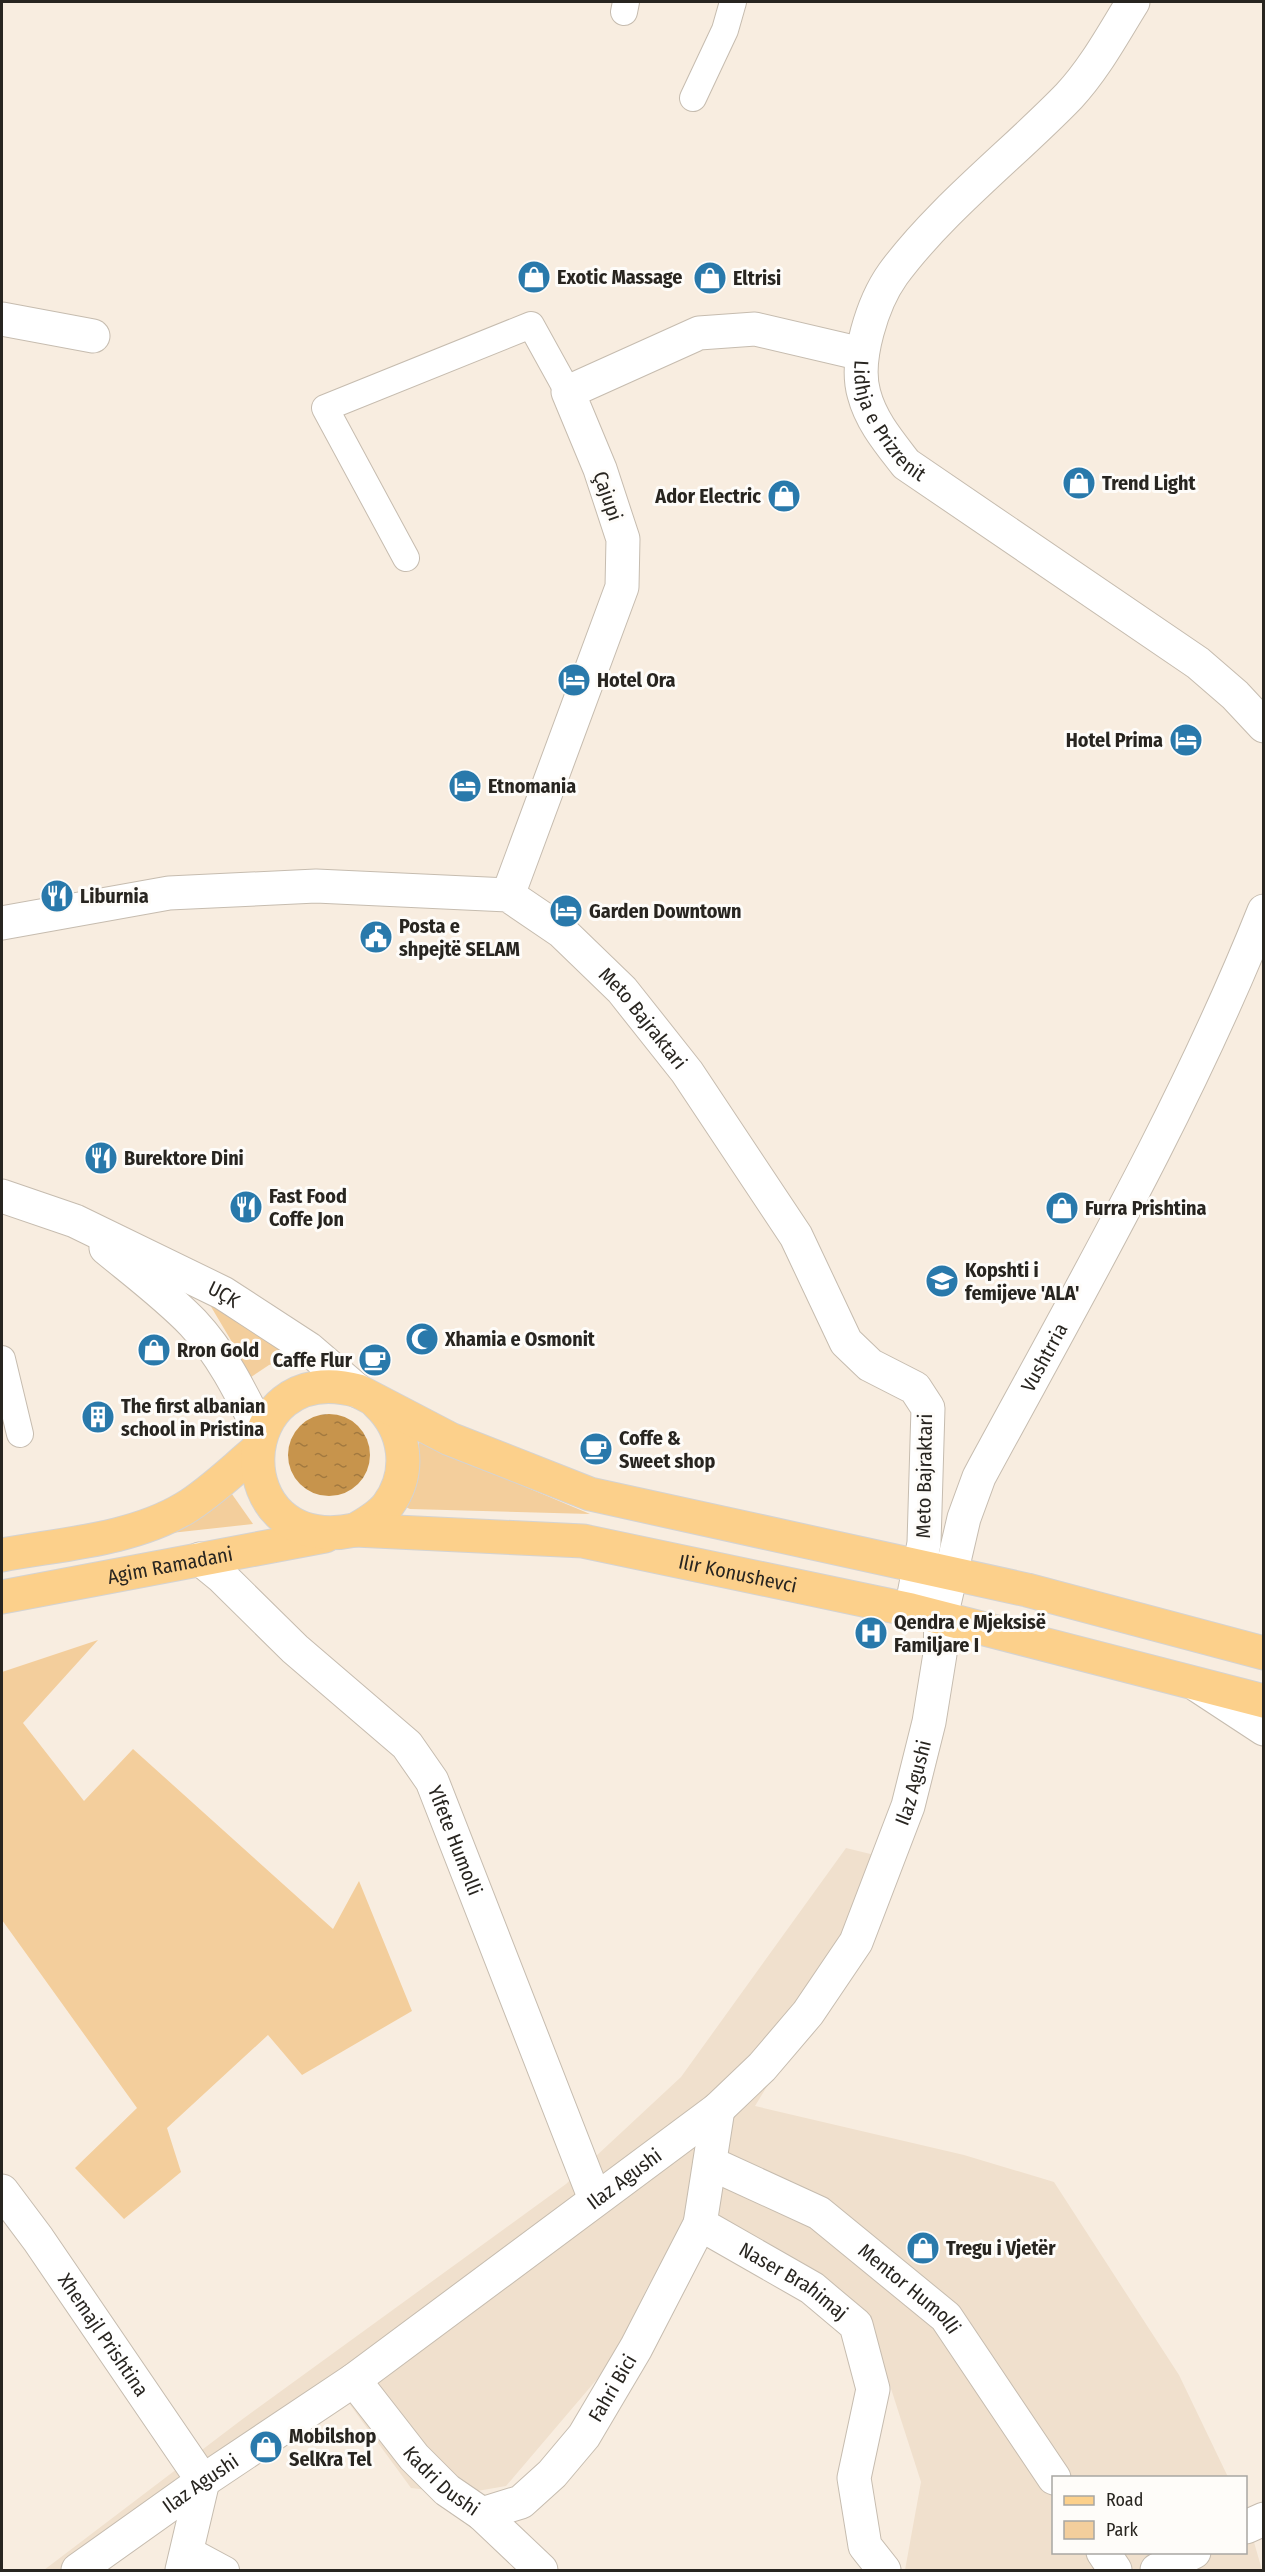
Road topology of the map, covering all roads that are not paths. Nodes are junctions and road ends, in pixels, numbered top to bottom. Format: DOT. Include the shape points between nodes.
graph roads {
  1 [pos="733,2"];
  2 [pos="1132,2"];
  3 [pos="693,98"];
  4 [pos="2,320"];
  5 [pos="93,336"];
  6 [pos="862,354"];
  7 [pos="568,392"];
  8 [pos="406,558"];
  9 [pos="1263,726"];
  10 [pos="508,895"];
  11 [pos="1263,911"];
  12 [pos="2,923"];
  13 [pos="2,1196"];
  14 [pos="75,1221"];
  15 [pos="2,1359"];
  16 [pos="365,1395"];
  17 [pos="20,1434"];
  18 [pos="259,1442"];
  19 [pos="346,1532"];
  20 [pos="2,1555"];
  21 [pos="200,1559"];
  22 [pos="921,1566"];
  23 [pos="953,1573"];
  24 [pos="2,1597"];
  25 [pos="926,1614"];
  26 [pos="1263,1653"];
  27 [pos="1195,1684"];
  28 [pos="1263,1701"];
  29 [pos="1263,1729"];
  30 [pos="718,2109"];
  31 [pos="710,2163"];
  32 [pos="2,2191"];
  33 [pos="596,2199"];
  34 [pos="700,2224"];
  35 [pos="354,2380"];
  36 [pos="1052,2476"];
  37 [pos="203,2481"];
  38 [pos="482,2514"];
  39 [pos="1263,2519"];
  40 [pos="1247,2526"];
  41 [pos="1104,2554"];
  42 [pos="1192,2554"];
  43 [pos="184,2560"];
  44 [pos="78,2571"];
  45 [pos="226,2571"];
  46 [pos="541,2571"];
  47 [pos="884,2571"];
  48 [pos="1115,2571"];
  49 [pos="1157,2571"];
  1 -- 3 [label="lane" via="725,30"];
  2 -- 6 [label="street, Lidhja e Prizrenit" via="1101,55 1071,94 921,241 892,275 873,313"];
  4 -- 5 [label="street"];
  6 -- 7 [label="street" via="755,329 699,333"];
  6 -- 9 [label="street, Lidhja e Prizrenit" via="863,393 880,431 906,464 1198,663"];
  7 -- 8 [label="lane" via="531,325 325,408"];
  7 -- 10 [label="street, Çajupi" via="623,539 622,587"];
  10 -- 12 [label="street" via="316,886 237,888 169,893"];
  10 -- 22 [label="street, Meto Bajraktari" via="561,931 622,990 687,1072 796,1236 846,1342 870,1365 915,1389 928,1408"];
  11 -- 23 [label="street, Vushtrria" via="1202,1051 979,1477 964,1518"];
  13 -- 14 [label="street, UÇK"];
  14 -- 16 [label="street, UÇK" via="223,1293 309,1349"];
  14 -- 18 [label="street, UÇK" via="193,1323 239,1388"];
  15 -- 17 [label="lane"];
  16 -- 18 [label="main road, Agim Ramadani" via="334,1386 309,1389 280,1405"];
  16 -- 19 [label="main road, UÇK" via="386,1412 397,1428 404,1469 388,1506 372,1520"];
  16 -- 22 [label="main road" via="450,1439 590,1494"];
  18 -- 19 [label="main road, Ilir Konushevci" via="260,1484 277,1512 305,1530"];
  18 -- 20 [label="main road, Agim Ramadani" via="208,1492 183,1509 147,1525"];
  19 -- 21 [label="main road, Agim Ramadani"];
  19 -- 25 [label="main road, Ilir Konushevci" via="583,1541"];
  21 -- 24 [label="main road, Agim Ramadani"];
  21 -- 33 [label="street, Ylfete Humolli" via="295,1649 407,1745 432,1781"];
  22 -- 23 [label="main road"];
  22 -- 25 [label="street, Meto Bajraktari"];
  23 -- 25 [label="street, Vushtrria"];
  23 -- 26 [label="main road"];
  25 -- 27 [label="main road, Ilir Konushevci"];
  25 -- 30 [label="street, Ilaz Agushi" via="940,1654 929,1722 908,1806 856,1942 808,2013 762,2067"];
  27 -- 28 [label="main road, Ilir Konushevci"];
  27 -- 29 [label="street"];
  30 -- 31 [label="street"];
  30 -- 33 [label="street, Ilaz Agushi"];
  31 -- 34 [label="street"];
  31 -- 36 [label="street, Mentor Humolli" via="819,2213 946,2317"];
  32 -- 37 [label="street, Xhemajl Prishtina"];
  33 -- 35 [label="street, Ilaz Agushi"];
  34 -- 38 [label="street, Fahri Bici" via="636,2348 584,2436 552,2474 521,2502"];
  34 -- 47 [label="street, Naser Brahimaj" via="812,2288 856,2325 873,2389 854,2478 865,2546"];
  35 -- 37 [label="street, Ilaz Agushi"];
  35 -- 38 [label="street, Kadri Dushi" via="414,2457 447,2490"];
  37 -- 43 [label="street"];
  37 -- 44 [label="street, Ilaz Agushi"];
  38 -- 46 [label="street, Kadri Dushi"];
  39 -- 40 [label="street"];
  41 -- 48 [label="street"];
  42 -- 49 [label="street"];
  43 -- 45 [label="lane"];
}
